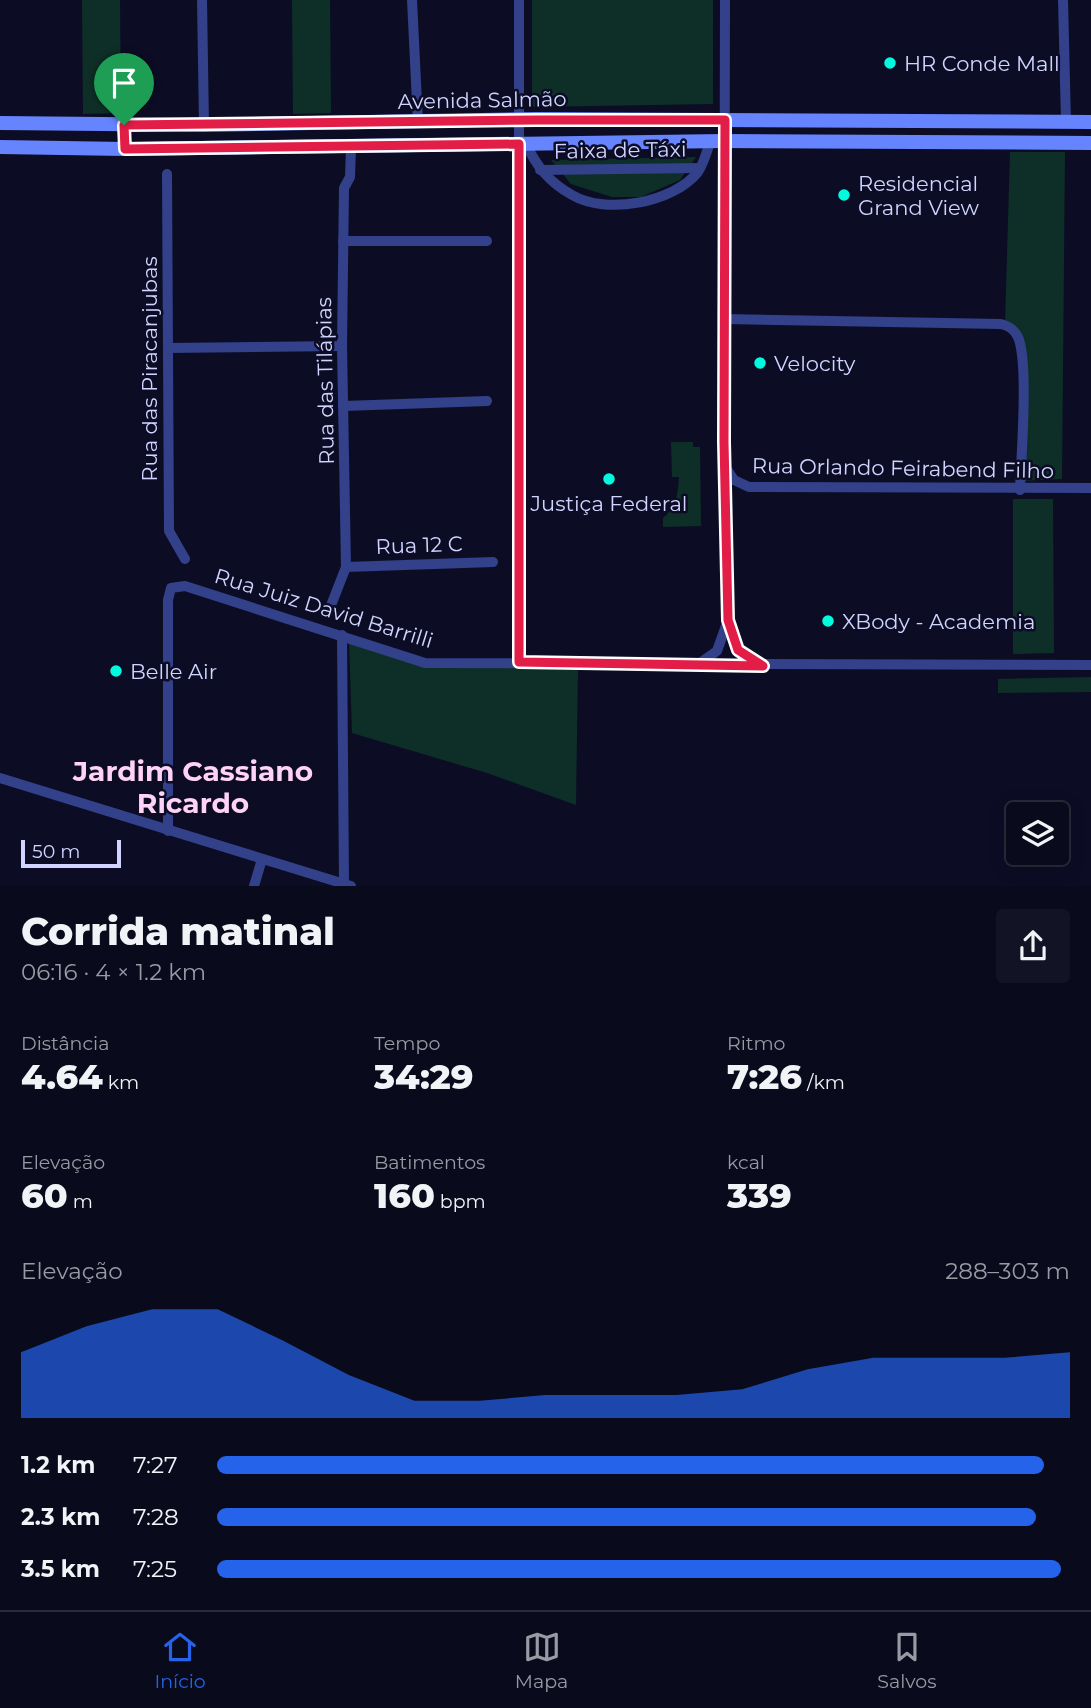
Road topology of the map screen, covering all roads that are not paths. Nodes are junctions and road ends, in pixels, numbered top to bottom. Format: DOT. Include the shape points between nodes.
graph roads {
  1 [pos="202,0"];
  2 [pos="412,0"];
  3 [pos="519,0"];
  4 [pos="725,0"];
  5 [pos="1063,0"];
  6 [pos="725,120"];
  7 [pos="519,121"];
  8 [pos="1066,122"];
  9 [pos="1091,122"];
  10 [pos="0,123"];
  11 [pos="418,123"];
  12 [pos="1021,123"];
  13 [pos="124,125"];
  14 [pos="204,125"];
  15 [pos="718,141"];
  16 [pos="1010,142"];
  17 [pos="1091,143"];
  18 [pos="523,144"];
  19 [pos="392,146"];
  20 [pos="0,147"];
  21 [pos="351,147"];
  22 [pos="125,149"];
  23 [pos="700,168"];
  24 [pos="540,170"];
  25 [pos="167,174"];
  26 [pos="343,241"];
  27 [pos="487,241"];
  28 [pos="725,319"];
  29 [pos="342,346"];
  30 [pos="168,348"];
  31 [pos="487,401"];
  32 [pos="344,406"];
  33 [pos="725,466"];
  34 [pos="1091,488"];
  35 [pos="1020,490"];
  36 [pos="185,559"];
  37 [pos="492,562"];
  38 [pos="346,567"];
  39 [pos="328,613"];
  40 [pos="728,620"];
  41 [pos="342,635"];
  42 [pos="519,662"];
  43 [pos="1091,665"];
  44 [pos="696,666"];
  45 [pos="763,666"];
  46 [pos="0,778"];
  47 [pos="168,831"];
  48 [pos="262,859"];
  49 [pos="348,884"];
  50 [pos="254,886"];
  1 -- 14 [label="street"];
  2 -- 11 [label="street"];
  3 -- 7 [label="street"];
  4 -- 6 [label="street"];
  5 -- 8 [label="street"];
  6 -- 7 [label="street, Avenida Salmão"];
  6 -- 12 [label="street, Avenida Salmão"];
  6 -- 15 [label="street"];
  7 -- 11 [label="street, Avenida Salmão"];
  7 -- 18 [label="street"];
  8 -- 9 [label="street, Avenida Salmão"];
  8 -- 12 [label="street, Avenida Salmão"];
  10 -- 13 [label="street, Avenida Salmão"];
  11 -- 14 [label="street, Avenida Salmão"];
  11 -- 19 [label="street" via="412,134"];
  12 -- 16 [label="street"];
  13 -- 14 [label="street, Avenida Salmão"];
  13 -- 22 [label="street"];
  15 -- 16 [label="street, Avenida Salmão"];
  15 -- 18 [label="street, Avenida Salmão"];
  15 -- 23 [label="street"];
  15 -- 28 [label="street"];
  16 -- 17 [label="street, Avenida Salmão"];
  18 -- 19 [label="street, Avenida Salmão"];
  18 -- 24 [label="street"];
  18 -- 42 [label="street"];
  19 -- 21 [label="street, Avenida Salmão"];
  20 -- 22 [label="street, Avenida Salmão"];
  21 -- 22 [label="street, Avenida Salmão"];
  21 -- 26 [label="street, Rua das Tilápias"];
  23 -- 24 [label="street, Faixa de Táxi"];
  23 -- 24 [label="street" via="676,190 645,203 624,204 575,197"];
  25 -- 30 [label="street, Rua das Piracanjubas"];
  26 -- 27 [label="street"];
  26 -- 29 [label="street, Rua das Tilápias"];
  28 -- 33 [label="street"];
  28 -- 35 [label="street" via="1001,324 1012,328 1019,340 1021,361"];
  29 -- 30 [label="street"];
  29 -- 32 [label="street, Rua das Tilápias"];
  30 -- 36 [label="street, Rua das Piracanjubas" via="169,531"];
  31 -- 32 [label="street"];
  32 -- 38 [label="street, Rua das Tilápias"];
  33 -- 35 [label="street, Rua Orlando Feirabend Filho" via="734,480 749,487"];
  33 -- 40 [label="street"];
  34 -- 35 [label="street, Rua Orlando Feirabend Filho"];
  37 -- 38 [label="street, Rua 12 C"];
  38 -- 39 [label="street, Rua das Tilápias"];
  40 -- 44 [label="street" via="717,651"];
  40 -- 45 [label="street" via="738,650"];
  41 -- 42 [label="street, Rua Juiz David Barrilli" via="425,663"];
  41 -- 47 [label="street, Rua Juiz David Barrilli" via="185,586 171,588"];
  41 -- 49 [label="street"];
  42 -- 44 [label="street, Rua Juiz David Barrilli"];
  43 -- 45 [label="street, Rua Juiz David Barrilli"];
  44 -- 45 [label="street, Rua Juiz David Barrilli"];
  46 -- 47 [label="street"];
  47 -- 48 [label="street"];
  48 -- 49 [label="street"];
  48 -- 50 [label="street"];
}
